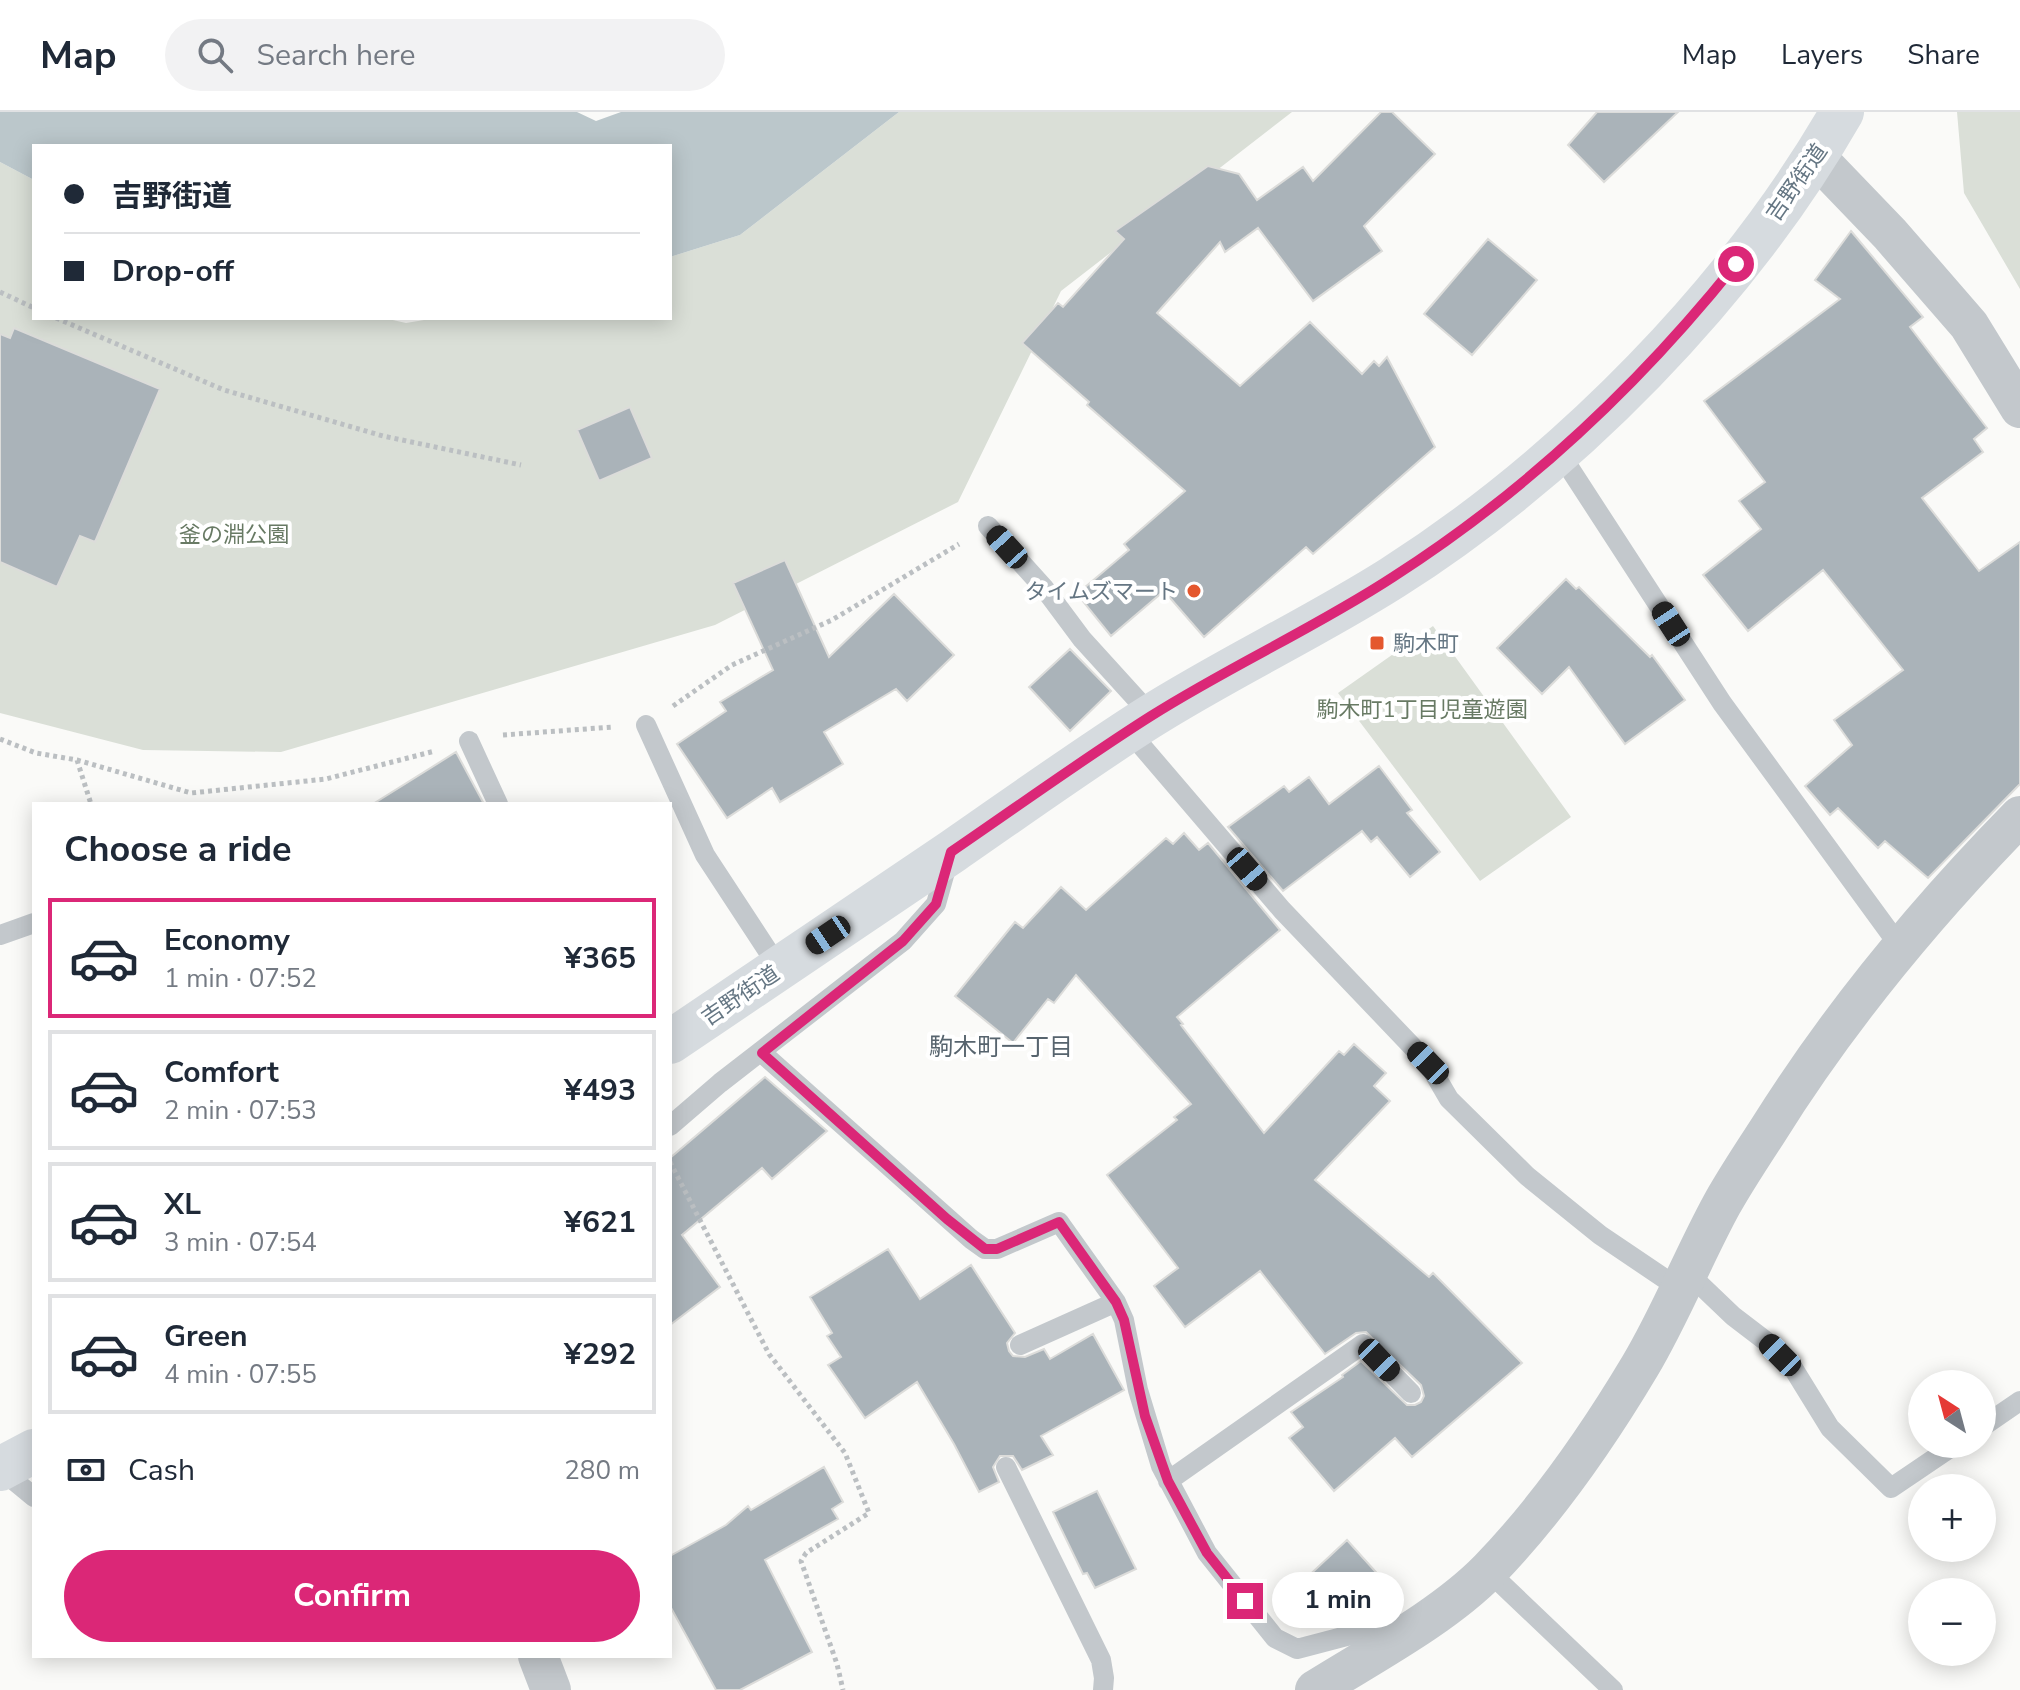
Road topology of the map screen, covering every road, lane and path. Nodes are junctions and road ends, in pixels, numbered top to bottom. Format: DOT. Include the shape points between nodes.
graph roads {
  1 [pos="1842,112"];
  2 [pos="1815,156"];
  3 [pos="0,292"];
  4 [pos="32,307"];
  5 [pos="61,320"];
  6 [pos="2020,408"];
  7 [pos="1559,452"];
  8 [pos="521,465"];
  9 [pos="988,526"];
  10 [pos="1140,723"];
  11 [pos="646,725"];
  12 [pos="0,739"];
  13 [pos="469,741"];
  14 [pos="77,760"];
  15 [pos="90,802"];
  16 [pos="497,802"];
  17 [pos="2020,816"];
  18 [pos="951,852"];
  19 [pos="32,924"];
  20 [pos="0,935"];
  21 [pos="1901,948"];
  22 [pos="779,968"];
  23 [pos="672,1041"];
  24 [pos="762,1053"];
  25 [pos="672,1124"];
  26 [pos="672,1166"];
  27 [pos="1684,1281"];
  28 [pos="1116,1302"];
  29 [pos="1020,1345"];
  30 [pos="1411,1393"];
  31 [pos="2020,1401"];
  32 [pos="1996,1417"];
  33 [pos="32,1452"];
  34 [pos="1935,1458"];
  35 [pos="1006,1467"];
  36 [pos="0,1469"];
  37 [pos="1168,1481"];
  38 [pos="32,1495"];
  39 [pos="1488,1571"];
  40 [pos="1395,1640"];
  41 [pos="539,1658"];
  42 [pos="551,1690"];
  43 [pos="843,1690"];
  44 [pos="1103,1690"];
  45 [pos="1315,1690"];
  46 [pos="1613,1690"];
  1 -- 2 [label="highway, 吉野街道"];
  2 -- 6 [label="street" via="1969,325"];
  2 -- 7 [label="highway, 吉野街道" via="1718,287"];
  3 -- 4 [label="path"];
  5 -- 8 [label="path" via="224,390 383,436"];
  7 -- 10 [label="highway, 吉野街道" via="1475,521 1393,577"];
  7 -- 21 [label="lane" via="1722,703"];
  9 -- 10 [label="lane" via="1044,588"];
  9 -- 11 [label="path" via="832,620 732,665"];
  10 -- 18 [label="highway, 吉野街道"];
  10 -- 27 [label="lane" via="1282,910 1428,1063 1449,1099 1527,1176 1600,1235"];
  11 -- 13 [label="path"];
  11 -- 22 [label="lane" via="705,855"];
  12 -- 14 [label="path" via="36,753"];
  13 -- 14 [label="path" via="326,779 191,793"];
  13 -- 16 [label="lane"];
  14 -- 15 [label="path"];
  17 -- 21 [label="street"];
  18 -- 22 [label="highway, 吉野街道"];
  18 -- 24 [label="lane" via="936,904 903,941"];
  19 -- 20 [label="lane"];
  21 -- 27 [label="street" via="1768,1129"];
  22 -- 23 [label="highway, 吉野街道"];
  24 -- 25 [label="lane"];
  24 -- 28 [label="lane" via="985,1249 997,1249 1059,1222"];
  26 -- 43 [label="path" via="769,1354 845,1453 869,1513 801,1561"];
  27 -- 34 [label="lane" via="1767,1342 1793,1368 1830,1428 1891,1488"];
  27 -- 39 [label="street" via="1595,1439"];
  28 -- 29 [label="lane"];
  28 -- 37 [label="lane"];
  30 -- 37 [label="lane" via="1363,1344"];
  31 -- 32 [label="lane"];
  33 -- 36 [label="highway"];
  35 -- 44 [label="lane" via="1101,1660"];
  36 -- 38 [label="lane"];
  37 -- 40 [label="lane" via="1207,1553 1275,1638 1297,1649 1377,1628"];
  39 -- 40 [label="street"];
  39 -- 46 [label="lane"];
  40 -- 45 [label="street"];
  41 -- 42 [label="street"];
}
